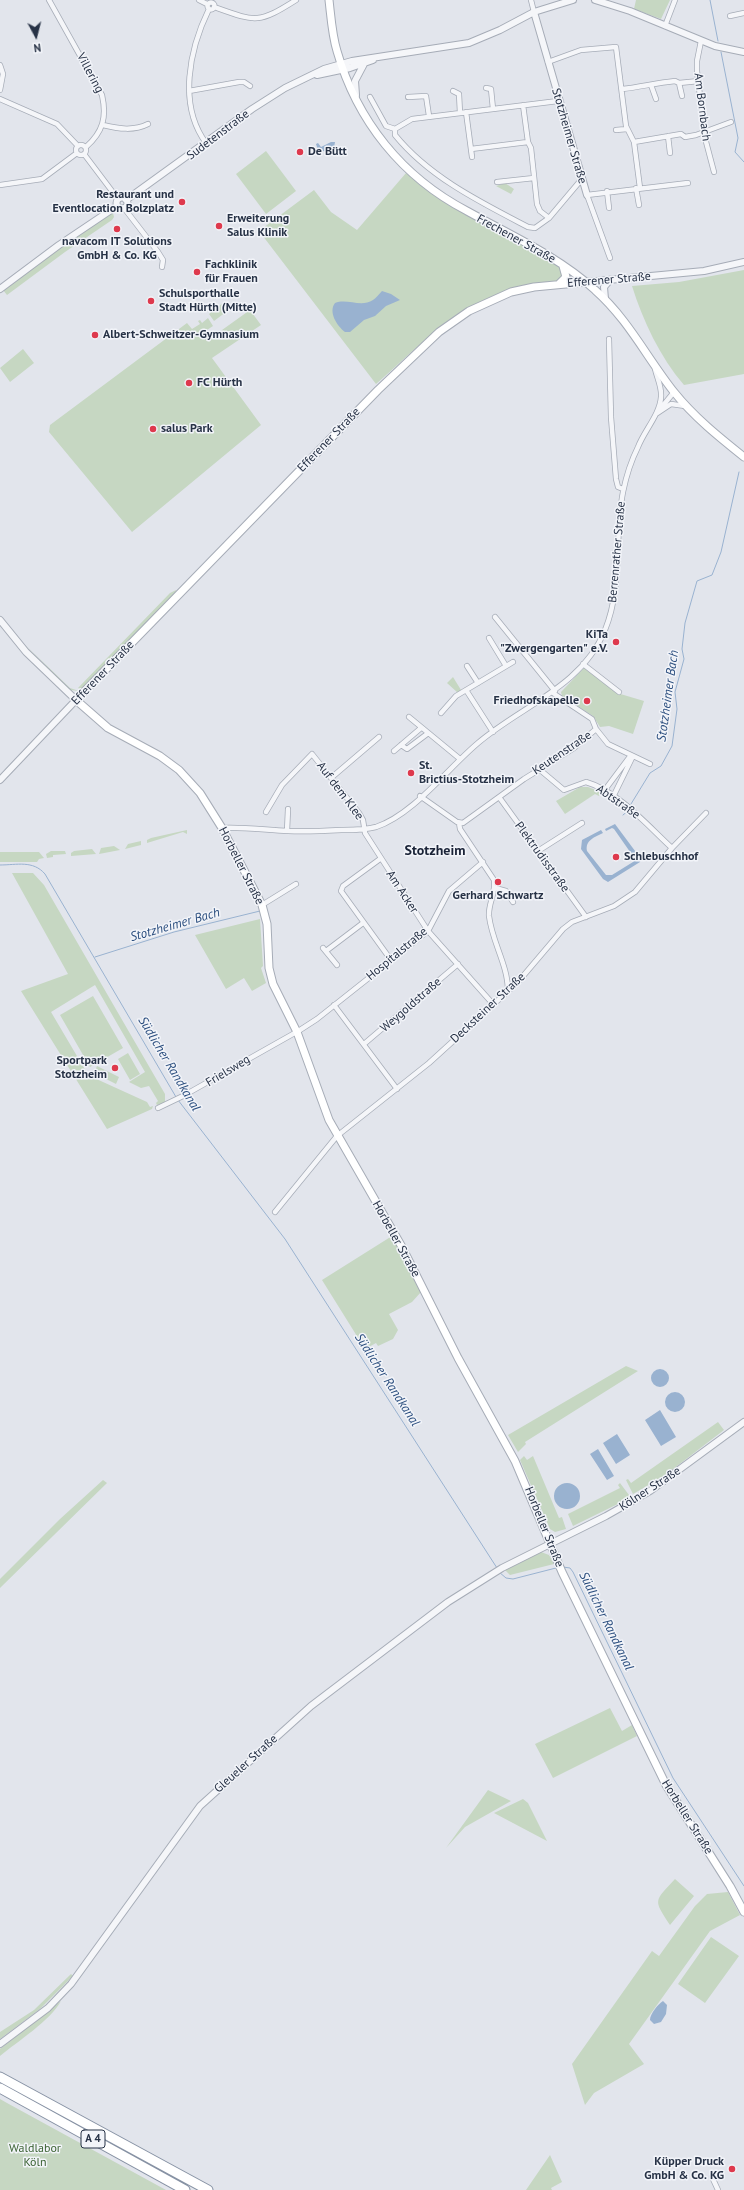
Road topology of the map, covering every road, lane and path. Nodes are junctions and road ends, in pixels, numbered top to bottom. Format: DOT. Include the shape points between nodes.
graph roads {
  1 [pos="49,0"];
  2 [pos="200,0"];
  3 [pos="296,0"];
  4 [pos="329,0"];
  5 [pos="531,0"];
  6 [pos="573,0"];
  7 [pos="595,0"];
  8 [pos="675,0"];
  9 [pos="211,5"];
  10 [pos="534,12"];
  11 [pos="744,13"];
  12 [pos="730,16"];
  13 [pos="665,26"];
  14 [pos="701,41"];
  15 [pos="744,52"];
  16 [pos="385,55"];
  17 [pos="548,62"];
  18 [pos="364,64"];
  19 [pos="0,65"];
  20 [pos="342,66"];
  21 [pos="699,81"];
  22 [pos="679,83"];
  23 [pos="651,85"];
  24 [pos="250,86"];
  25 [pos="486,88"];
  26 [pos="622,89"];
  27 [pos="0,90"];
  28 [pos="189,91"];
  29 [pos="453,91"];
  30 [pos="682,96"];
  31 [pos="370,97"];
  32 [pos="408,97"];
  33 [pos="0,99"];
  34 [pos="656,99"];
  35 [pos="357,101"];
  36 [pos="558,101"];
  37 [pos="523,105"];
  38 [pos="494,109"];
  39 [pos="466,112"];
  40 [pos="460,113"];
  41 [pos="429,116"];
  42 [pos="731,122"];
  43 [pos="148,124"];
  44 [pos="103,125"];
  45 [pos="395,129"];
  46 [pos="627,129"];
  47 [pos="616,130"];
  48 [pos="705,132"];
  49 [pos="668,136"];
  50 [pos="528,142"];
  51 [pos="634,142"];
  52 [pos="206,143"];
  53 [pos="78,146"];
  54 [pos="86,148"];
  55 [pos="471,150"];
  56 [pos="77,153"];
  57 [pos="670,153"];
  58 [pos="84,154"];
  59 [pos="472,157"];
  60 [pos="714,172"];
  61 [pos="534,178"];
  62 [pos="581,180"];
  63 [pos="497,182"];
  64 [pos="688,183"];
  65 [pos="0,185"];
  66 [pos="638,188"];
  67 [pos="607,191"];
  68 [pos="587,195"];
  69 [pos="118,199"];
  70 [pos="126,200"];
  71 [pos="638,205"];
  72 [pos="117,206"];
  73 [pos="124,208"];
  74 [pos="609,208"];
  75 [pos="549,218"];
  76 [pos="610,258"];
  77 [pos="744,262"];
  78 [pos="563,266"];
  79 [pos="162,267"];
  80 [pos="610,280"];
  81 [pos="587,282"];
  82 [pos="559,284"];
  83 [pos="0,289"];
  84 [pos="605,299"];
  85 [pos="609,339"];
  86 [pos="654,365"];
  87 [pos="674,392"];
  88 [pos="686,406"];
  89 [pos="654,415"];
  90 [pos="744,457"];
  91 [pos="623,489"];
  92 [pos="495,617"];
  93 [pos="0,620"];
  94 [pos="489,638"];
  95 [pos="513,662"];
  96 [pos="583,664"];
  97 [pos="467,666"];
  98 [pos="506,666"];
  99 [pos="478,683"];
  100 [pos="466,690"];
  101 [pos="554,692"];
  102 [pos="619,692"];
  103 [pos="76,700"];
  104 [pos="441,713"];
  105 [pos="409,717"];
  106 [pos="421,728"];
  107 [pos="596,729"];
  108 [pos="493,732"];
  109 [pos="427,734"];
  110 [pos="379,736"];
  111 [pos="401,745"];
  112 [pos="394,750"];
  113 [pos="632,756"];
  114 [pos="460,759"];
  115 [pos="650,764"];
  116 [pos="539,769"];
  117 [pos="331,778"];
  118 [pos="0,780"];
  119 [pos="604,791"];
  120 [pos="420,796"];
  121 [pos="499,797"];
  122 [pos="613,797"];
  123 [pos="288,809"];
  124 [pos="266,812"];
  125 [pos="706,813"];
  126 [pos="459,823"];
  127 [pos="582,823"];
  128 [pos="222,828"];
  129 [pos="364,829"];
  130 [pos="287,831"];
  131 [pos="672,848"];
  132 [pos="538,851"];
  133 [pos="380,859"];
  134 [pos="483,862"];
  135 [pos="296,884"];
  136 [pos="495,888"];
  137 [pos="513,902"];
  138 [pos="262,906"];
  139 [pos="586,917"];
  140 [pos="363,923"];
  141 [pos="428,932"];
  142 [pos="391,960"];
  143 [pos="458,964"];
  144 [pos="337,965"];
  145 [pos="507,976"];
  146 [pos="518,982"];
  147 [pos="508,991"];
  148 [pos="493,1004"];
  149 [pos="334,1005"];
  150 [pos="297,1032"];
  151 [pos="364,1044"];
  152 [pos="398,1089"];
  153 [pos="158,1108"];
  154 [pos="337,1136"];
  155 [pos="274,1212"];
  156 [pos="744,1422"];
  157 [pos="549,1543"];
  158 [pos="744,1912"];
  159 [pos="0,2044"];
  160 [pos="0,2077"];
  161 [pos="0,2088"];
  162 [pos="712,2178"];
  163 [pos="185,2190"];
  164 [pos="208,2190"];
  165 [pos="718,2190"];
  1 -- 44 [label="street, Villering" via="100,89 105,109"];
  2 -- 9 [label="street"];
  3 -- 9 [label="street" via="268,17 254,19"];
  4 -- 20 [label="main road, Frechener Straße" via="336,49"];
  5 -- 10 [label="street"];
  6 -- 10 [label="street"];
  7 -- 13 [label="street"];
  8 -- 13 [label="street"];
  9 -- 28 [label="street" via="193,59"];
  10 -- 16 [label="street" via="469,43"];
  10 -- 17 [label="street, Stotzheimer Straße"];
  11 -- 12 [label="street"];
  13 -- 14 [label="street"];
  14 -- 15 [label="street"];
  14 -- 21 [label="street, Am Bornbach" via="697,61"];
  16 -- 18 [label="street"];
  16 -- 20 [label="street"];
  17 -- 26 [label="street" via="581,50 616,47"];
  17 -- 36 [label="street, Stotzheimer Straße"];
  18 -- 20 [label="street"];
  18 -- 35 [label="street" via="355,81"];
  19 -- 27 [label="street" via="3,74"];
  20 -- 35 [label="main road, Frechener Straße"];
  20 -- 52 [label="street, Sudetenstraße" via="313,76 270,97"];
  21 -- 22 [label="street"];
  21 -- 48 [label="street, Am Bornbach"];
  22 -- 23 [label="street" via="675,81"];
  22 -- 30 [label="street"];
  23 -- 26 [label="street"];
  23 -- 34 [label="street"];
  24 -- 28 [label="street" via="239,82"];
  25 -- 38 [label="street" via="491,89"];
  26 -- 46 [label="street"];
  28 -- 52 [label="street" via="194,123"];
  29 -- 40 [label="street" via="458,94"];
  31 -- 45 [label="street" via="386,126"];
  32 -- 41 [label="street" via="426,96"];
  33 -- 53 [label="street" via="57,124"];
  35 -- 78 [label="main road, Frechener Straße" via="380,139 401,164 419,180 447,200 538,249"];
  36 -- 37 [label="street"];
  36 -- 62 [label="street, Stotzheimer Straße"];
  37 -- 38 [label="street"];
  37 -- 50 [label="street"];
  38 -- 39 [label="street"];
  39 -- 40 [label="street"];
  39 -- 55 [label="street"];
  40 -- 41 [label="street"];
  41 -- 45 [label="street" via="408,120"];
  42 -- 48 [label="street"];
  43 -- 44 [label="street" via="129,129"];
  44 -- 54 [label="street, Villering"];
  45 -- 75 [label="street" via="395,135 422,162 470,196 528,227 535,228"];
  46 -- 47 [label="street"];
  46 -- 51 [label="street"];
  48 -- 49 [label="street"];
  48 -- 60 [label="street, Am Bornbach"];
  49 -- 51 [label="street"];
  49 -- 57 [label="street"];
  50 -- 55 [label="street"];
  50 -- 61 [label="street"];
  51 -- 66 [label="street"];
  52 -- 70 [label="street, Sudetenstraße"];
  53 -- 54 [label="street"];
  53 -- 56 [label="street"];
  54 -- 58 [label="street"];
  55 -- 59 [label="street"];
  56 -- 58 [label="street"];
  56 -- 65 [label="street" via="42,179"];
  58 -- 69 [label="street"];
  61 -- 63 [label="street"];
  61 -- 75 [label="street" via="537,204 540,211"];
  62 -- 68 [label="street, Stotzheimer Straße"];
  62 -- 75 [label="street"];
  64 -- 66 [label="street"];
  66 -- 67 [label="street"];
  66 -- 71 [label="street"];
  67 -- 68 [label="street"];
  67 -- 74 [label="street"];
  68 -- 76 [label="street, Stotzheimer Straße"];
  69 -- 70 [label="street"];
  69 -- 72 [label="street"];
  70 -- 73 [label="street"];
  72 -- 73 [label="street"];
  72 -- 83 [label="street"];
  73 -- 79 [label="street" via="158,252 163,260"];
  77 -- 80 [label="street, Efferener Straße" via="704,271"];
  78 -- 81 [label="main road, Frechener Straße"];
  78 -- 82 [label="main road" via="566,277"];
  80 -- 81 [label="street, Efferener Straße"];
  80 -- 84 [label="street" via="604,287"];
  81 -- 82 [label="main road, Efferener Straße"];
  81 -- 84 [label="main road, Frechener Straße"];
  82 -- 103 [label="main road, Efferener Straße" via="534,287 496,298 469,311 439,332 378,390"];
  84 -- 86 [label="main road, Frechener Straße" via="632,331"];
  85 -- 91 [label="street, Berrenrather Straße" via="616,479 618,487"];
  86 -- 87 [label="main road, Frechener Straße"];
  86 -- 89 [label="street, Berrenrather Straße" via="662,396"];
  87 -- 88 [label="main road, Frechener Straße"];
  87 -- 89 [label="street, Berrenrather Straße"];
  88 -- 89 [label="street, Berrenrather Straße" via="671,404"];
  88 -- 90 [label="main road, Frechener Straße"];
  89 -- 91 [label="street, Berrenrather Straße" via="637,447"];
  91 -- 96 [label="street, Berrenrather Straße" via="613,604 604,633"];
  92 -- 101 [label="street"];
  93 -- 103 [label="street, Horbeller Straße" via="26,652"];
  94 -- 98 [label="street"];
  95 -- 98 [label="street"];
  96 -- 101 [label="street, Berrenrather Straße"];
  96 -- 102 [label="street"];
  97 -- 99 [label="street"];
  98 -- 99 [label="street"];
  99 -- 100 [label="street"];
  100 -- 104 [label="street" via="456,696"];
  100 -- 108 [label="street"];
  101 -- 107 [label="street, Keutenstraße" via="592,719"];
  101 -- 108 [label="street, Berrenrather Straße"];
  103 -- 118 [label="street, Efferener Straße"];
  103 -- 128 [label="main road, Horbeller Straße" via="108,728 160,756 179,770 200,793"];
  105 -- 106 [label="street"];
  106 -- 109 [label="street"];
  106 -- 111 [label="street"];
  107 -- 113 [label="street" via="608,744"];
  107 -- 116 [label="street, Keutenstraße" via="574,748"];
  108 -- 114 [label="street, Berrenrather Straße"];
  109 -- 111 [label="street" via="407,749"];
  109 -- 114 [label="street"];
  110 -- 117 [label="street"];
  111 -- 112 [label="street"];
  113 -- 115 [label="street"];
  113 -- 119 [label="street"];
  113 -- 122 [label="street"];
  114 -- 120 [label="street, Berrenrather Straße"];
  116 -- 119 [label="street, Abtstraße" via="564,790 583,782"];
  116 -- 121 [label="street, Keutenstraße"];
  117 -- 124 [label="street, Auf dem Klee" via="312,754 282,785"];
  117 -- 129 [label="street, Auf dem Klee" via="359,813"];
  119 -- 122 [label="street, Abtstraße"];
  120 -- 126 [label="street"];
  120 -- 129 [label="street, Berrenrather Straße" via="394,817 375,827"];
  121 -- 126 [label="street, Keutenstraße" via="474,816"];
  121 -- 132 [label="street, Plektrudisstraße"];
  122 -- 131 [label="street, Abtstraße" via="636,812"];
  123 -- 130 [label="street"];
  125 -- 131 [label="street, Decksteiner Straße"];
  126 -- 134 [label="street" via="460,829"];
  127 -- 132 [label="street"];
  128 -- 130 [label="street, Berrenrather Straße"];
  128 -- 138 [label="main road, Horbeller Straße"];
  129 -- 130 [label="street, Berrenrather Straße"];
  129 -- 133 [label="street, Am Acker"];
  131 -- 139 [label="street, Decksteiner Straße" via="635,892 614,906"];
  132 -- 139 [label="street, Plektrudisstraße"];
  133 -- 140 [label="street" via="342,888 342,894"];
  133 -- 141 [label="street, Am Acker"];
  134 -- 136 [label="street" via="491,874"];
  134 -- 141 [label="street, Hospitalstraße" via="449,891"];
  135 -- 138 [label="street"];
  136 -- 137 [label="street" via="506,891"];
  136 -- 145 [label="street" via="490,902 489,918"];
  138 -- 150 [label="main road, Horbeller Straße" via="267,924 269,968 273,984"];
  139 -- 146 [label="street, Decksteiner Straße" via="572,922 559,932"];
  140 -- 142 [label="street"];
  140 -- 144 [label="street" via="324,949"];
  141 -- 142 [label="street, Hospitalstraße"];
  141 -- 143 [label="street, Am Acker"];
  142 -- 149 [label="street, Hospitalstraße"];
  143 -- 148 [label="street, Am Acker"];
  143 -- 151 [label="street, Weygoldstraße"];
  145 -- 146 [label="street"];
  145 -- 147 [label="street"];
  146 -- 147 [label="street, Decksteiner Straße"];
  147 -- 148 [label="street, Decksteiner Straße"];
  148 -- 152 [label="street, Decksteiner Straße"];
  149 -- 150 [label="street, Hospitalstraße"];
  149 -- 151 [label="street"];
  150 -- 153 [label="street, Frielsweg"];
  150 -- 154 [label="main road, Horbeller Straße" via="322,1103"];
  151 -- 152 [label="street"];
  152 -- 154 [label="street, Decksteiner Straße"];
  154 -- 155 [label="street, Decksteiner Straße"];
  154 -- 157 [label="main road, Horbeller Straße" via="402,1247 458,1358 515,1461"];
  156 -- 157 [label="street, Kölner Straße" via="650,1491 606,1516"];
  157 -- 158 [label="main road, Horbeller Straße" via="669,1791"];
  157 -- 159 [label="street, Gleueler Straße" via="494,1572 442,1606 325,1694 204,1801 71,1984 44,2012"];
  160 -- 164 [label="highway, A 4"];
  161 -- 163 [label="highway, A 4"];
  162 -- 165 [label="street"];
}
